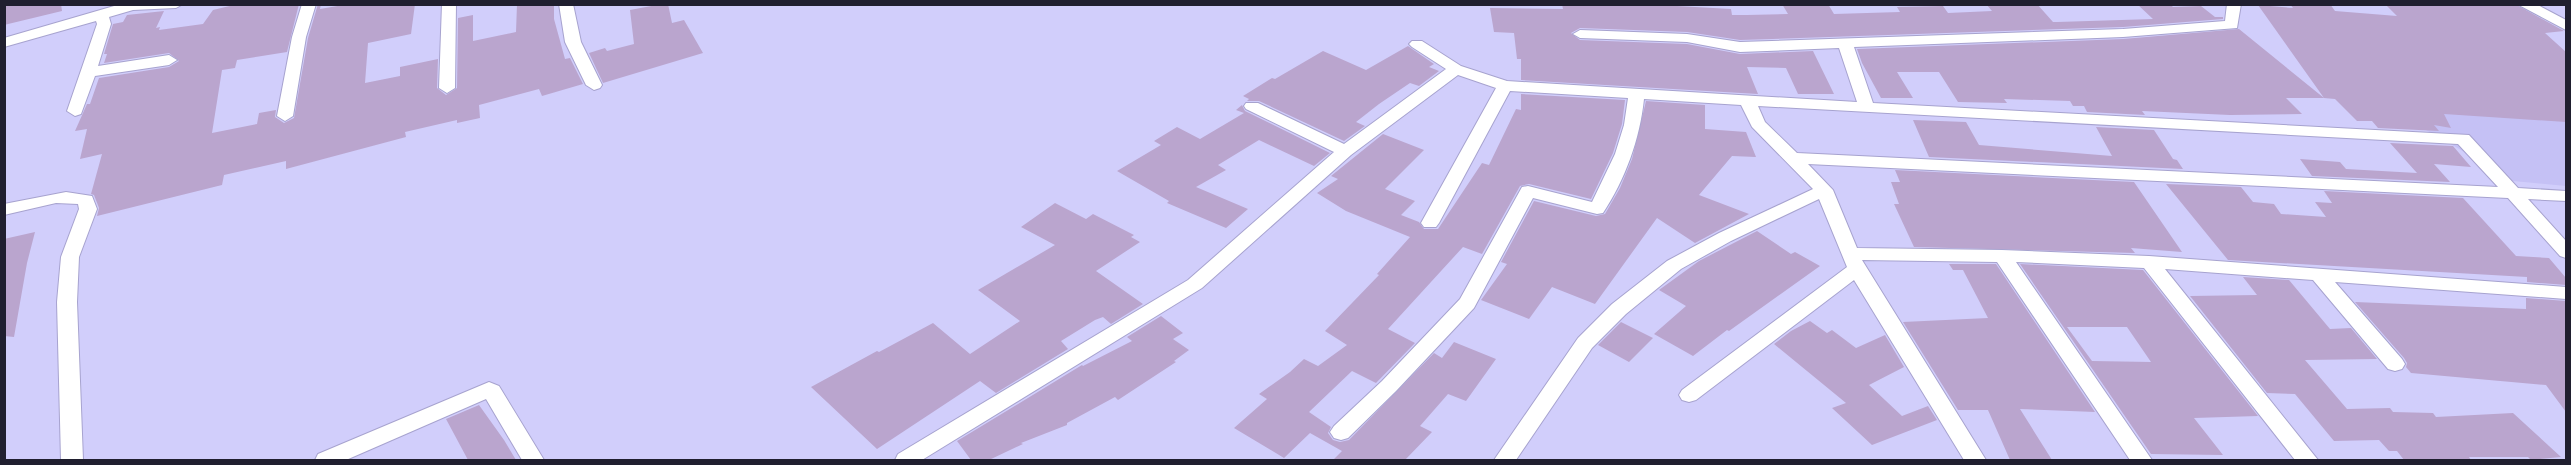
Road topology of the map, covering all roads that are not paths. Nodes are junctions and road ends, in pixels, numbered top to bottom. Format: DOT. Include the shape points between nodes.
graph roads {
  1 [pos="176,4"];
  2 [pos="309,4"];
  3 [pos="449,4"];
  4 [pos="566,4"];
  5 [pos="2234,4"];
  6 [pos="2524,4"];
  7 [pos="133,5"];
  8 [pos="102,19"];
  9 [pos="2566,26"];
  10 [pos="1580,34"];
  11 [pos="4,43"];
  12 [pos="1417,44"];
  13 [pos="1846,45"];
  14 [pos="4,53"];
  15 [pos="169,60"];
  16 [pos="1456,69"];
  17 [pos="88,72"];
  18 [pos="594,85"];
  19 [pos="1505,86"];
  20 [pos="447,88"];
  21 [pos="1637,93"];
  22 [pos="1747,101"];
  23 [pos="1252,106"];
  24 [pos="1866,106"];
  25 [pos="75,111"];
  26 [pos="285,117"];
  27 [pos="1345,151"];
  28 [pos="1790,158"];
  29 [pos="1824,190"];
  30 [pos="2511,193"];
  31 [pos="2566,196"];
  32 [pos="4,210"];
  33 [pos="1430,222"];
  34 [pos="2566,252"];
  35 [pos="2002,256"];
  36 [pos="1855,261"];
  37 [pos="2149,262"];
  38 [pos="2320,276"];
  39 [pos="2566,293"];
  40 [pos="2395,364"];
  41 [pos="1689,395"];
  42 [pos="1341,432"];
  43 [pos="72,460"];
  44 [pos="326,460"];
  45 [pos="533,460"];
  46 [pos="906,460"];
  47 [pos="1505,460"];
  48 [pos="1975,460"];
  49 [pos="2141,460"];
  50 [pos="2307,460"];
  1 -- 7 [label="street"];
  2 -- 26 [label="street"];
  3 -- 20 [label="street"];
  4 -- 18 [label="street" via="573,42"];
  5 -- 13 [label="street" via="2232,25"];
  6 -- 9 [label="street"];
  7 -- 8 [label="street"];
  8 -- 11 [label="street"];
  8 -- 14 [label="street"];
  8 -- 17 [label="street"];
  10 -- 13 [label="street" via="1687,39 1740,47"];
  12 -- 16 [label="street"];
  13 -- 24 [label="street"];
  15 -- 17 [label="street"];
  16 -- 19 [label="street"];
  16 -- 27 [label="street"];
  17 -- 25 [label="street"];
  19 -- 21 [label="street"];
  19 -- 33 [label="street"];
  21 -- 22 [label="street"];
  21 -- 42 [label="street" via="1635,121 1616,175 1598,210 1528,191 1467,303"];
  22 -- 24 [label="street"];
  22 -- 28 [label="street" via="1758,124"];
  23 -- 27 [label="street"];
  24 -- 30 [label="street" via="2463,139"];
  27 -- 46 [label="street" via="1195,284"];
  28 -- 29 [label="street"];
  28 -- 30 [label="street"];
  29 -- 36 [label="street"];
  29 -- 47 [label="street" via="1674,265 1619,309 1585,343"];
  30 -- 31 [label="street"];
  30 -- 34 [label="street"];
  32 -- 43 [label="street" via="50,199 86,200 88,209 70,257 68,291"];
  35 -- 36 [label="street"];
  35 -- 37 [label="street"];
  35 -- 49 [label="street"];
  36 -- 41 [label="street"];
  36 -- 48 [label="street"];
  37 -- 38 [label="street"];
  37 -- 50 [label="street"];
  38 -- 39 [label="street"];
  38 -- 40 [label="street"];
  44 -- 45 [label="street" via="489,389"];
}
